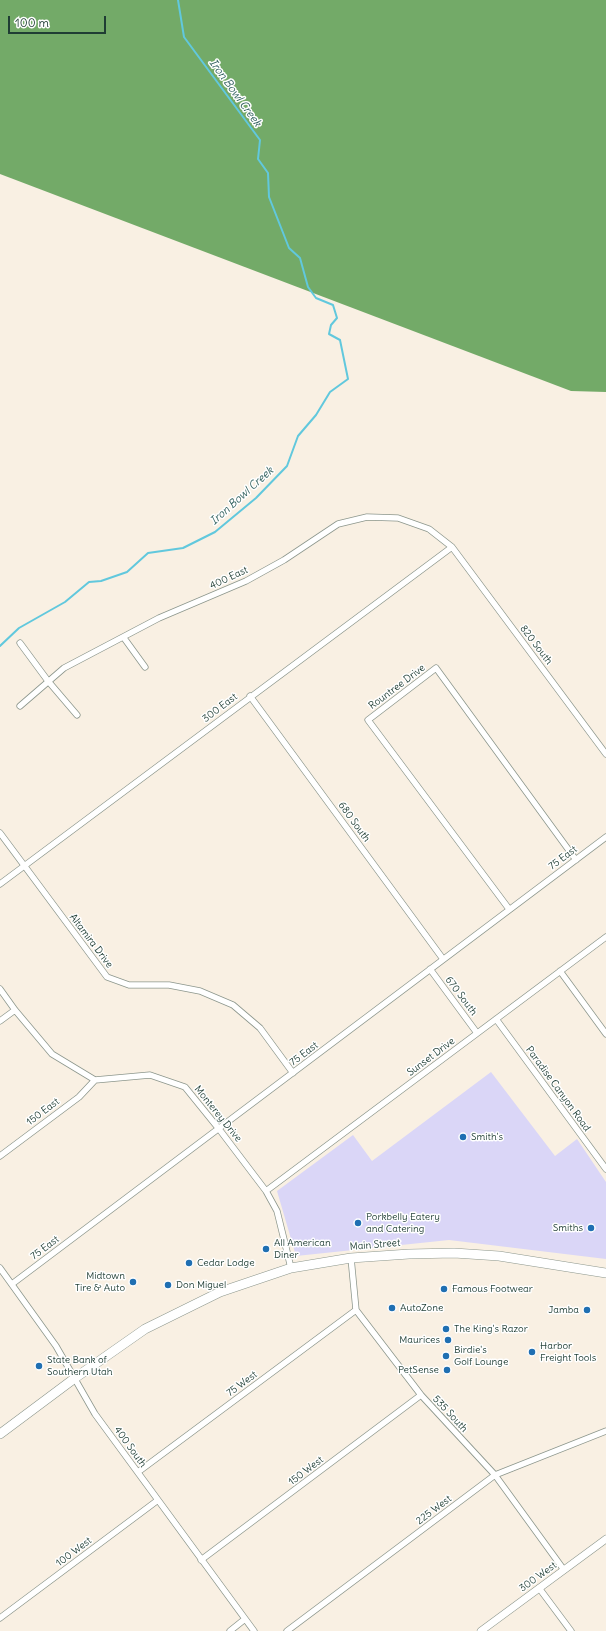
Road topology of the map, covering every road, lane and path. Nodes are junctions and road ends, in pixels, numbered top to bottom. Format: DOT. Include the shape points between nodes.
graph roads {
  1 [pos="452,547"];
  2 [pos="124,638"];
  3 [pos="20,643"];
  4 [pos="145,667"];
  5 [pos="48,681"];
  6 [pos="250,696"];
  7 [pos="20,706"];
  8 [pos="77,715"];
  9 [pos="606,754"];
  10 [pos="0,834"];
  11 [pos="606,837"];
  12 [pos="576,860"];
  13 [pos="24,866"];
  14 [pos="0,884"];
  15 [pos="509,909"];
  16 [pos="606,937"];
  17 [pos="443,959"];
  18 [pos="430,969"];
  19 [pos="560,971"];
  20 [pos="0,989"];
  21 [pos="14,1010"];
  22 [pos="496,1019"];
  23 [pos="0,1021"];
  24 [pos="477,1033"];
  25 [pos="606,1034"];
  26 [pos="293,1073"];
  27 [pos="95,1080"];
  28 [pos="219,1129"];
  29 [pos="0,1156"];
  30 [pos="606,1169"];
  31 [pos="266,1191"];
  32 [pos="351,1258"];
  33 [pos="0,1268"];
  34 [pos="291,1268"];
  35 [pos="606,1273"];
  36 [pos="12,1284"];
  37 [pos="356,1310"];
  38 [pos="74,1378"];
  39 [pos="421,1396"];
  40 [pos="606,1431"];
  41 [pos="0,1434"];
  42 [pos="138,1472"];
  43 [pos="496,1475"];
  44 [pos="158,1500"];
  45 [pos="606,1540"];
  46 [pos="201,1560"];
  47 [pos="564,1570"];
  48 [pos="539,1588"];
  49 [pos="0,1618"];
  50 [pos="245,1619"];
  51 [pos="230,1631"];
  52 [pos="254,1631"];
  53 [pos="287,1631"];
  54 [pos="481,1631"];
  55 [pos="571,1631"];
  1 -- 2 [label="street, 400 East" via="429,529 398,518 367,517 338,524 284,560 246,581 159,618"];
  1 -- 6 [label="street, 300 East"];
  1 -- 9 [label="street, 820 South"];
  2 -- 4 [label="street"];
  2 -- 5 [label="street, 400 East" via="64,668"];
  3 -- 5 [label="street"];
  5 -- 7 [label="street, 400 East"];
  5 -- 8 [label="street"];
  6 -- 13 [label="street, 300 East"];
  6 -- 17 [label="street, 680 South"];
  10 -- 13 [label="street, Altamira Drive"];
  11 -- 12 [label="street, 75 East"];
  12 -- 15 [label="street, 75 East"];
  12 -- 15 [label="street, Rountree Drive" via="436,668 368,720"];
  13 -- 14 [label="street, 300 East"];
  13 -- 26 [label="street, Altamira Drive" via="107,977 129,985 169,985 200,991 233,1005 260,1028"];
  15 -- 17 [label="street, 75 East"];
  16 -- 19 [label="street, Sunset Drive"];
  17 -- 18 [label="street, 75 East"];
  18 -- 24 [label="street, 670 South"];
  18 -- 26 [label="street, 75 East"];
  19 -- 22 [label="street, Sunset Drive"];
  19 -- 25 [label="street"];
  20 -- 21 [label="street"];
  21 -- 23 [label="street"];
  21 -- 27 [label="street" via="52,1054"];
  22 -- 24 [label="street, Sunset Drive"];
  22 -- 30 [label="street, Paradise Canyon Road"];
  24 -- 31 [label="street, Sunset Drive"];
  26 -- 28 [label="street, 75 East"];
  27 -- 28 [label="street, Monterey Drive" via="150,1075 185,1087"];
  27 -- 29 [label="street, 150 East" via="79,1097"];
  28 -- 31 [label="street, Monterey Drive"];
  28 -- 36 [label="street, 75 East"];
  31 -- 34 [label="street, Monterey Drive" via="277,1211"];
  32 -- 34 [label="main road, Main Street"];
  32 -- 35 [label="main road, Main Street" via="454,1253 499,1256"];
  32 -- 37 [label="street"];
  33 -- 36 [label="street, 400 South"];
  34 -- 38 [label="main road, Main Street" via="220,1292 145,1329"];
  36 -- 38 [label="street, 400 South" via="56,1346"];
  37 -- 39 [label="street, 535 South"];
  37 -- 42 [label="street, 75 West"];
  38 -- 41 [label="main road, Main Street"];
  38 -- 42 [label="street, 400 South" via="95,1414"];
  39 -- 43 [label="street, 535 South"];
  39 -- 46 [label="street, 150 West"];
  40 -- 43 [label="street, 225 West"];
  42 -- 44 [label="street, 400 South"];
  43 -- 47 [label="street, 535 South"];
  43 -- 53 [label="street, 225 West"];
  44 -- 46 [label="street, 400 South"];
  44 -- 49 [label="street, 100 West"];
  45 -- 47 [label="street, 300 West"];
  46 -- 50 [label="street, 400 South"];
  47 -- 48 [label="street, 300 West"];
  48 -- 54 [label="street, 300 West"];
  48 -- 55 [label="street"];
  50 -- 51 [label="street"];
  50 -- 52 [label="street, 400 South"];
}
